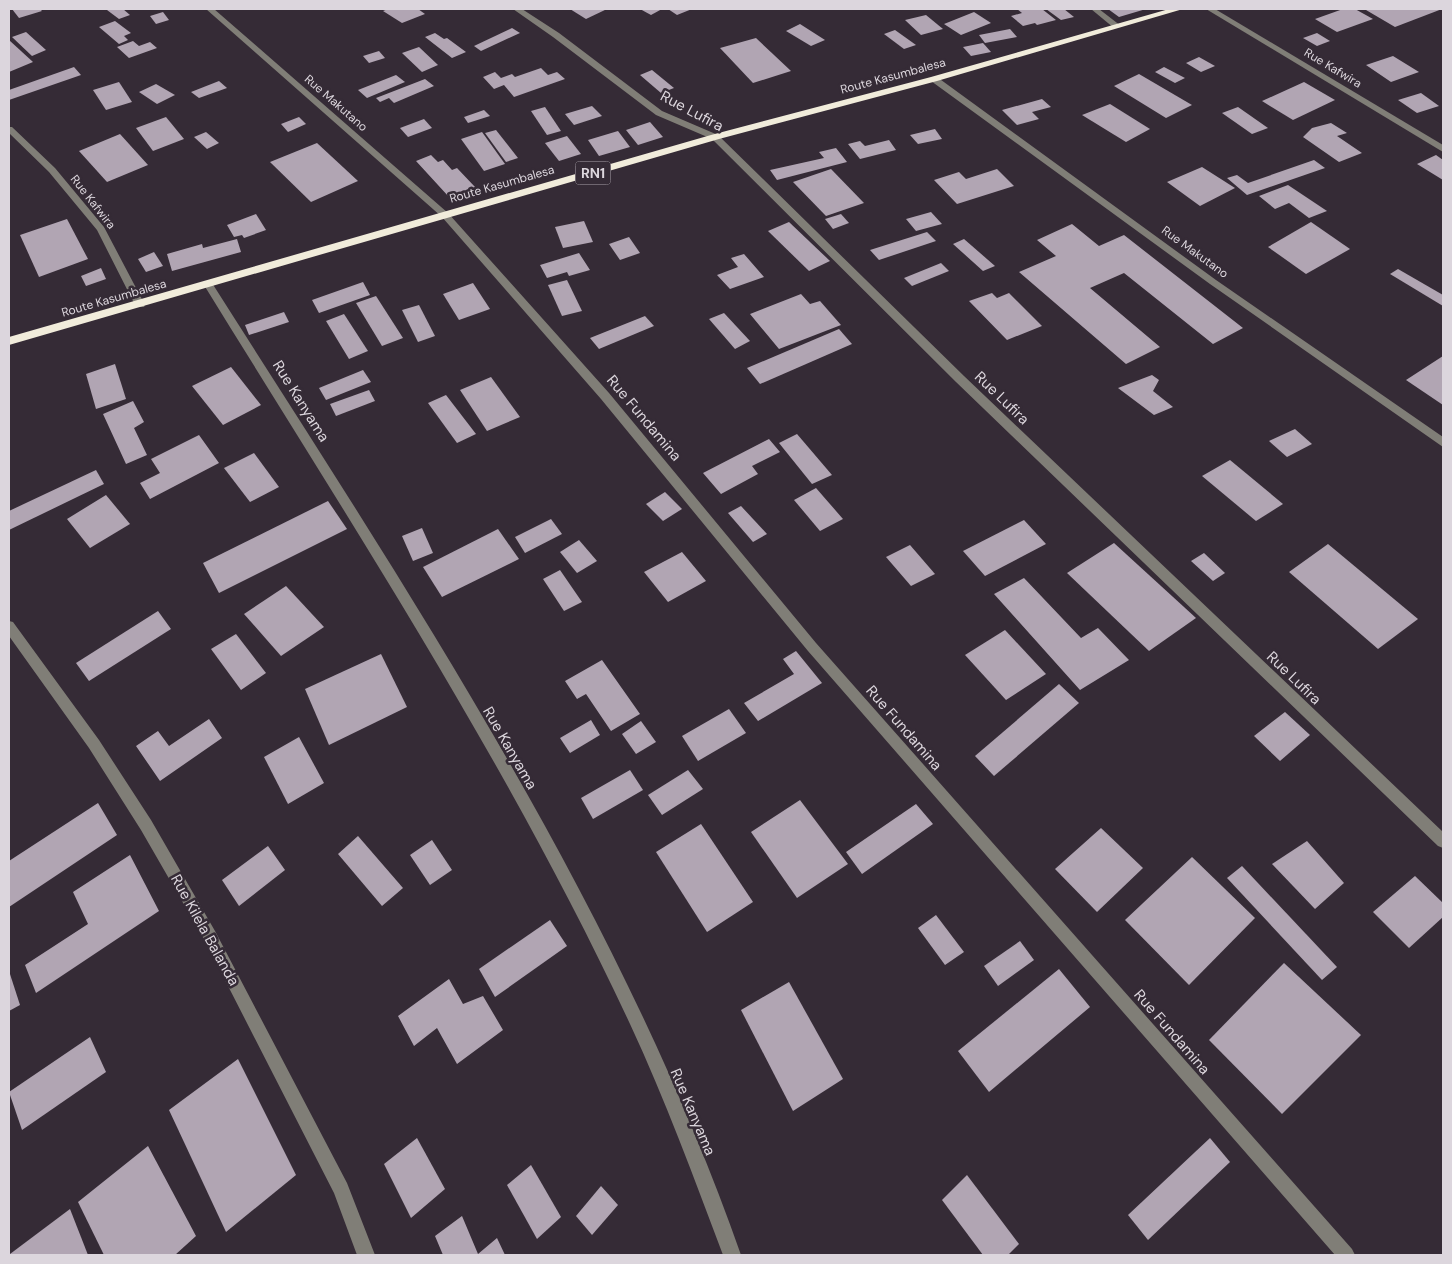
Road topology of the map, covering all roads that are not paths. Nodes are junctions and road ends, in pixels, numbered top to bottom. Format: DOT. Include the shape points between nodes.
graph roads {
  1 [pos="210,9"];
  2 [pos="517,9"];
  3 [pos="1096,9"];
  4 [pos="1178,9"];
  5 [pos="1210,9"];
  6 [pos="1117,26"];
  7 [pos="934,79"];
  8 [pos="9,129"];
  9 [pos="715,137"];
  10 [pos="1443,149"];
  11 [pos="446,215"];
  12 [pos="209,285"];
  13 [pos="140,304"];
  14 [pos="9,341"];
  15 [pos="1443,443"];
  16 [pos="9,626"];
  17 [pos="1443,841"];
  18 [pos="366,1255"];
  19 [pos="732,1255"];
  20 [pos="1346,1255"];
  1 -- 11 [label="street, Rue Makutano"];
  2 -- 9 [label="street, Rue Lufira" via="658,113"];
  3 -- 6 [label="street"];
  4 -- 6 [label="highway, Route Kasumbalesa / RN1"];
  5 -- 10 [label="street, Rue Kafwira"];
  6 -- 7 [label="highway, Route Kasumbalesa / RN1"];
  7 -- 9 [label="highway, Route Kasumbalesa / RN1"];
  7 -- 15 [label="street, Rue Makutano"];
  8 -- 13 [label="street, Rue Kafwira" via="52,170 101,229"];
  9 -- 11 [label="highway, Route Kasumbalesa / RN1"];
  9 -- 17 [label="street, Rue Lufira" via="960,379"];
  11 -- 12 [label="highway, Route Kasumbalesa / RN1"];
  11 -- 20 [label="street, Rue Fundamina" via="604,396 812,647"];
  12 -- 13 [label="highway, Route Kasumbalesa / RN1"];
  12 -- 19 [label="street, Rue Kanyama" via="356,520 520,798 620,985 688,1138"];
  13 -- 14 [label="highway, Route Kasumbalesa / RN1"];
  16 -- 18 [label="street, Rue Kilela Balanda" via="94,744 146,825 210,936 341,1188"];
}
